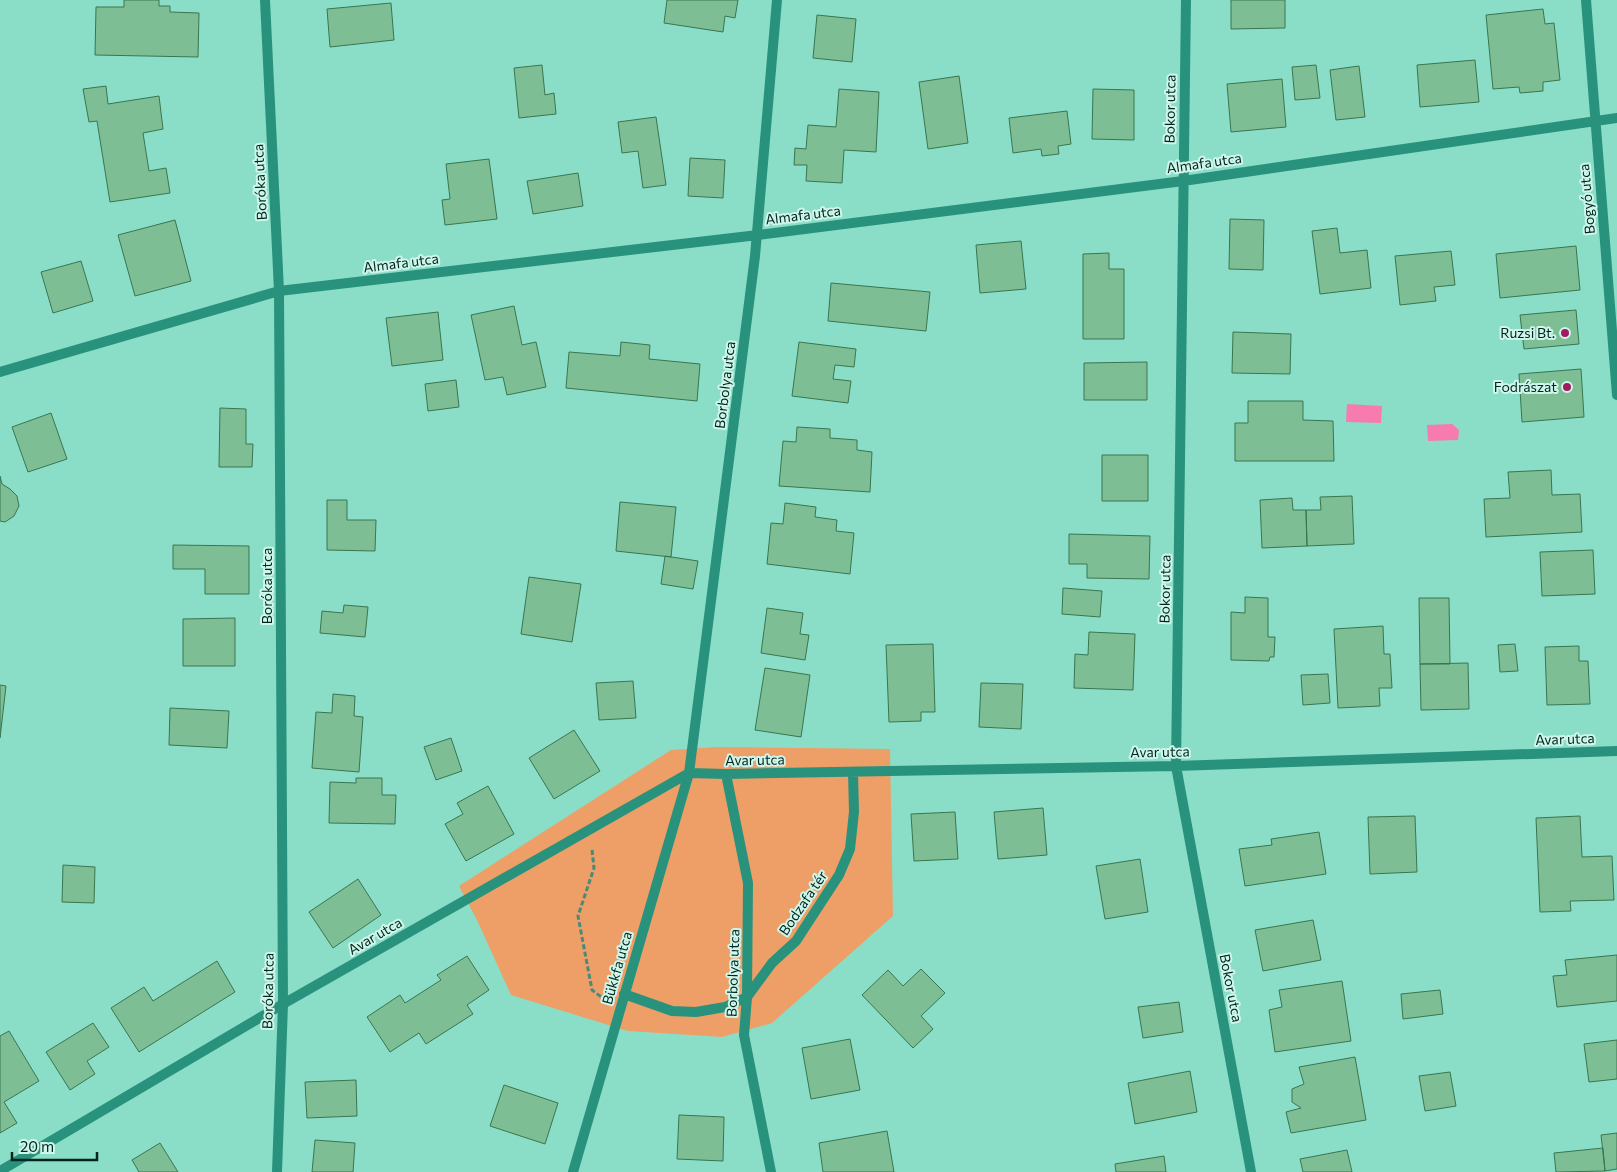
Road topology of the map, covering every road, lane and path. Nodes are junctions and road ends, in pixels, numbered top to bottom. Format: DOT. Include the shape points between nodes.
graph roads {
  1 [pos="265,0"];
  2 [pos="777,0"];
  3 [pos="1186,0"];
  4 [pos="1586,0"];
  5 [pos="1617,118"];
  6 [pos="1594,121"];
  7 [pos="1183,181"];
  8 [pos="758,234"];
  9 [pos="279,291"];
  10 [pos="0,372"];
  11 [pos="1617,395"];
  12 [pos="1617,751"];
  13 [pos="1176,766"];
  14 [pos="853,772"];
  15 [pos="689,773"];
  16 [pos="726,774"];
  17 [pos="590,830"];
  18 [pos="624,994"];
  19 [pos="747,996"];
  20 [pos="283,1004"];
  21 [pos="619,1011"];
  22 [pos="0,1171"];
  23 [pos="277,1172"];
  24 [pos="573,1172"];
  25 [pos="771,1172"];
  26 [pos="1252,1172"];
  1 -- 9 [label="street, Boróka utca"];
  2 -- 8 [label="street, Borbolya utca"];
  3 -- 7 [label="street, Bokor utca"];
  4 -- 6 [label="street, Bogyó utca"];
  5 -- 6 [label="street, Almafa utca"];
  6 -- 7 [label="street, Almafa utca"];
  6 -- 11 [label="street, Bogyó utca"];
  7 -- 8 [label="street, Almafa utca"];
  7 -- 13 [label="street, Bokor utca"];
  8 -- 9 [label="street, Almafa utca"];
  8 -- 15 [label="street, Borbolya utca"];
  9 -- 10 [label="street, Almafa utca"];
  9 -- 20 [label="street, Boróka utca"];
  12 -- 13 [label="street, Avar utca"];
  13 -- 14 [label="street, Avar utca"];
  13 -- 26 [label="street, Bokor utca"];
  14 -- 16 [label="street, Avar utca"];
  14 -- 19 [label="street, Bodzafa tér" via="854,812 850,849 839,875 796,941 772,963"];
  15 -- 16 [label="street, Avar utca"];
  15 -- 17 [label="street, Avar utca"];
  15 -- 18 [label="street, Bükkfa utca"];
  16 -- 19 [label="street, Borbolya utca" via="748,883"];
  17 -- 20 [label="street, Avar utca"];
  17 -- 21 [label="path" via="594,868 578,916 592,990"];
  18 -- 19 [label="street, Bodzafa tér" via="672,1011 696,1012 725,1008"];
  18 -- 21 [label="street, Bükkfa utca"];
  19 -- 25 [label="street, Borbolya utca" via="744,1035"];
  20 -- 22 [label="street, Avar utca"];
  20 -- 23 [label="street, Boróka utca"];
  21 -- 24 [label="street, Bükkfa utca"];
}
